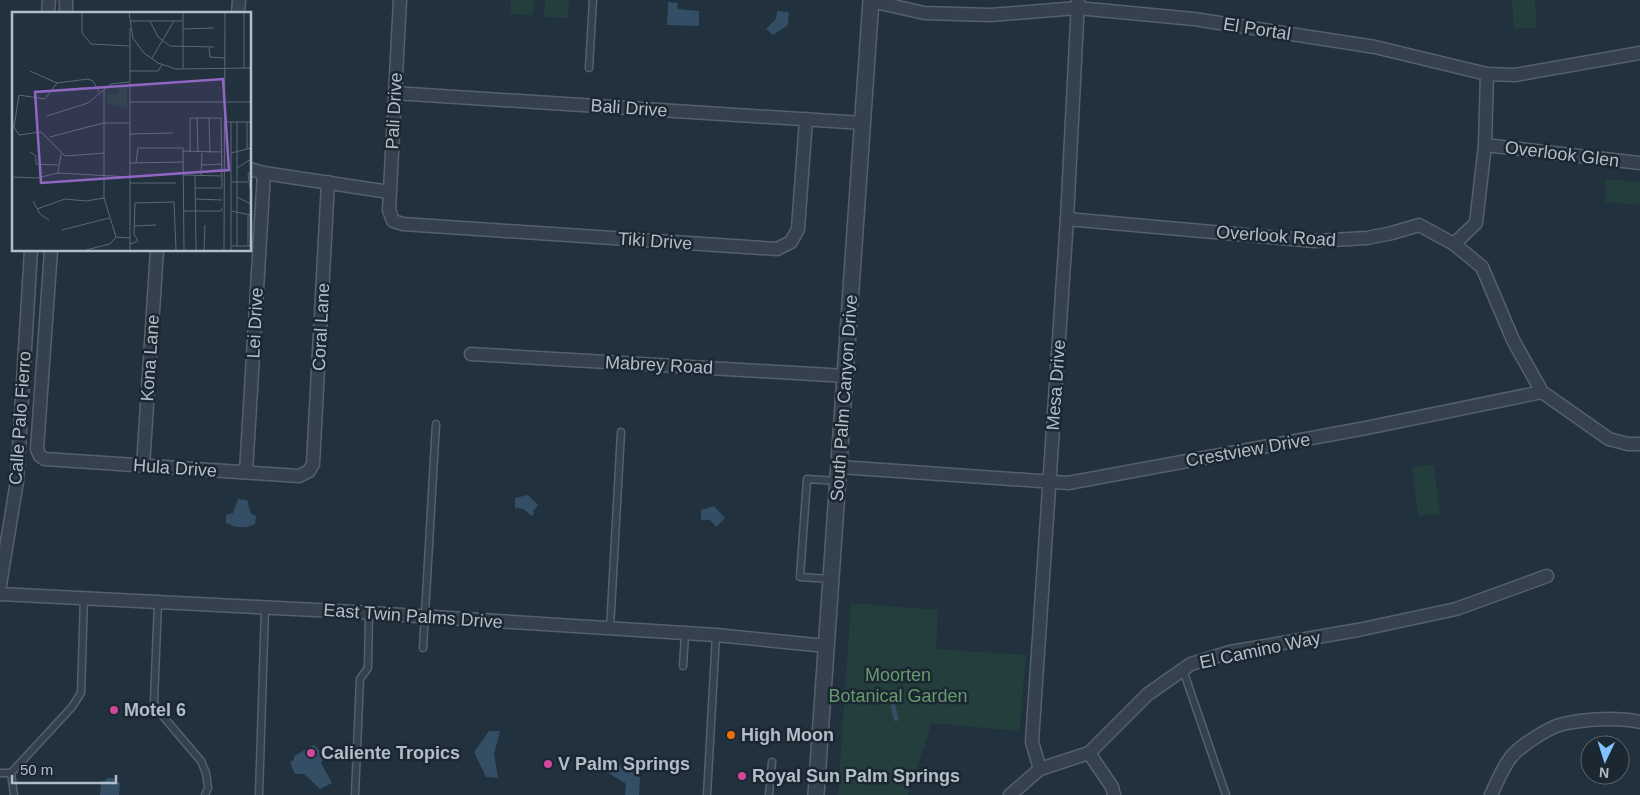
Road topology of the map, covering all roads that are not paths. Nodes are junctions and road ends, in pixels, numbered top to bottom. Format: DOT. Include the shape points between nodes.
graph roads {
  1 [pos="400,0"];
  2 [pos="593,0"];
  3 [pos="871,0"];
  4 [pos="1078,4"];
  5 [pos="1640,53"];
  6 [pos="589,68"];
  7 [pos="1487,74"];
  8 [pos="394,93"];
  9 [pos="806,119"];
  10 [pos="863,123"];
  11 [pos="1485,145"];
  12 [pos="1640,163"];
  13 [pos="251,169"];
  14 [pos="264,173"];
  15 [pos="328,182"];
  16 [pos="389,192"];
  17 [pos="1067,219"];
  18 [pos="394,220"];
  19 [pos="1454,244"];
  20 [pos="31,251"];
  21 [pos="51,251"];
  22 [pos="156,251"];
  23 [pos="471,354"];
  24 [pos="846,376"];
  25 [pos="1542,392"];
  26 [pos="436,424"];
  27 [pos="621,432"];
  28 [pos="1640,444"];
  29 [pos="142,466"];
  30 [pos="309,471"];
  31 [pos="246,472"];
  32 [pos="839,474"];
  33 [pos="1049,482"];
  34 [pos="1547,576"];
  35 [pos="830,579"];
  36 [pos="0,585"];
  37 [pos="0,594"];
  38 [pos="84,598"];
  39 [pos="158,602"];
  40 [pos="265,608"];
  41 [pos="370,614"];
  42 [pos="424,617"];
  43 [pos="610,629"];
  44 [pos="685,634"];
  45 [pos="716,635"];
  46 [pos="826,646"];
  47 [pos="423,648"];
  48 [pos="683,666"];
  49 [pos="1182,670"];
  50 [pos="1640,722"];
  51 [pos="1089,753"];
  52 [pos="772,762"];
  53 [pos="1040,769"];
  54 [pos="0,773"];
  55 [pos="11,773"];
  56 [pos="14,795"];
  57 [pos="205,795"];
  58 [pos="259,795"];
  59 [pos="355,795"];
  60 [pos="707,795"];
  61 [pos="769,795"];
  62 [pos="816,795"];
  63 [pos="1010,795"];
  64 [pos="1114,795"];
  65 [pos="1226,795"];
  66 [pos="1490,795"];
  1 -- 8 [label="street, Pali Drive"];
  2 -- 6 [label="lane"];
  3 -- 4 [label="street, El Portal" via="924,13 990,15"];
  3 -- 10 [label="street, South Palm Canyon Drive"];
  4 -- 7 [label="street, El Portal" via="1374,47"];
  4 -- 17 [label="street, Mesa Drive"];
  5 -- 7 [label="street, El Portal" via="1516,75"];
  7 -- 11 [label="street, Overlook Glen"];
  8 -- 9 [label="street, Bali Drive"];
  8 -- 16 [label="street, Pali Drive"];
  9 -- 10 [label="street, Bali Drive"];
  9 -- 18 [label="street, Tiki Drive" via="798,228 791,242 778,249 403,224"];
  10 -- 24 [label="street, South Palm Canyon Drive"];
  11 -- 12 [label="street, Overlook Glen"];
  11 -- 19 [label="street, Overlook Glen" via="1476,223"];
  13 -- 14 [label="street"];
  14 -- 15 [label="street"];
  14 -- 31 [label="street, Lei Drive"];
  15 -- 16 [label="street"];
  15 -- 30 [label="street, Coral Lane" via="313,464"];
  16 -- 18 [label="street, Pali Drive" via="389,210"];
  17 -- 19 [label="street, Overlook Road" via="1314,241 1367,238 1419,224"];
  17 -- 33 [label="street, Mesa Drive"];
  19 -- 25 [label="street, Overlook Road" via="1482,267 1513,340"];
  20 -- 36 [label="street, Calle Palo Fierro" via="17,481"];
  21 -- 29 [label="street, Hula Drive" via="37,449 45,459"];
  22 -- 29 [label="street, Kona Lane"];
  23 -- 24 [label="street, Mabrey Road"];
  24 -- 32 [label="street, South Palm Canyon Drive"];
  25 -- 28 [label="street" via="1608,439"];
  25 -- 33 [label="street, Crestview Drive" via="1078,482"];
  26 -- 42 [label="lane"];
  27 -- 43 [label="lane"];
  29 -- 31 [label="street, Hula Drive"];
  30 -- 31 [label="street, Hula Drive" via="299,476"];
  32 -- 33 [label="street, Crestview Drive"];
  32 -- 35 [label="street, South Palm Canyon Drive"];
  32 -- 35 [label="lane" via="807,480 800,577"];
  33 -- 53 [label="street, Mesa Drive" via="1032,742"];
  34 -- 49 [label="street, El Camino Way" via="1456,609 1230,652"];
  35 -- 46 [label="street, South Palm Canyon Drive"];
  37 -- 38 [label="street, East Twin Palms Drive"];
  38 -- 39 [label="street, East Twin Palms Drive"];
  38 -- 55 [label="lane" via="80,694"];
  39 -- 40 [label="street, East Twin Palms Drive"];
  39 -- 57 [label="lane" via="154,701 156,708 202,761 208,788"];
  40 -- 41 [label="street, East Twin Palms Drive"];
  40 -- 58 [label="lane"];
  41 -- 42 [label="street, East Twin Palms Drive"];
  41 -- 59 [label="lane" via="368,668 360,679"];
  42 -- 43 [label="street, East Twin Palms Drive"];
  42 -- 47 [label="lane"];
  43 -- 44 [label="street, East Twin Palms Drive"];
  44 -- 45 [label="street, East Twin Palms Drive"];
  44 -- 48 [label="lane"];
  45 -- 46 [label="street, East Twin Palms Drive"];
  45 -- 60 [label="lane"];
  46 -- 62 [label="street, South Palm Canyon Drive"];
  49 -- 51 [label="street, El Camino Way" via="1148,694"];
  49 -- 65 [label="lane"];
  50 -- 66 [label="street" via="1622,719 1561,724 1530,740 1512,756"];
  51 -- 53 [label="street, El Camino Way"];
  51 -- 64 [label="street"];
  52 -- 61 [label="lane"];
  53 -- 63 [label="street, El Camino Way"];
  54 -- 55 [label="lane"];
  55 -- 56 [label="lane"];
}
